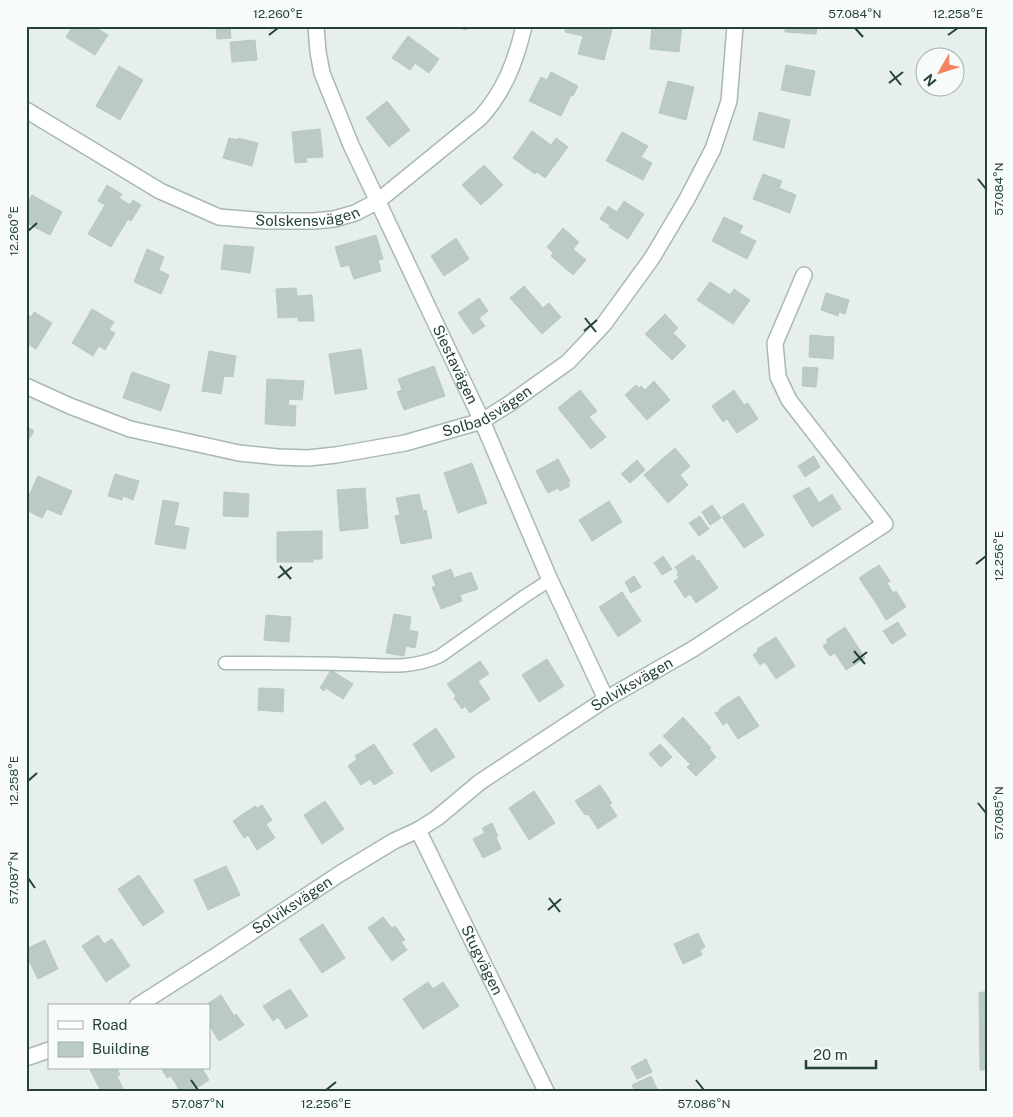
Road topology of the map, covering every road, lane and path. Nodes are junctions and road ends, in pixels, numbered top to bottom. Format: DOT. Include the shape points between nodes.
graph roads {
  1 [pos="316,26"];
  2 [pos="524,26"];
  3 [pos="736,26"];
  4 [pos="26,110"];
  5 [pos="378,201"];
  6 [pos="804,275"];
  7 [pos="26,386"];
  8 [pos="482,421"];
  9 [pos="550,580"];
  10 [pos="225,663"];
  11 [pos="606,699"];
  12 [pos="418,830"];
  13 [pos="140,1004"];
  14 [pos="48,1050"];
  15 [pos="26,1058"];
  16 [pos="546,1091"];
  1 -- 5 [label="street, Siestavägen" via="324,80"];
  2 -- 5 [label="street, Solskensvägen" via="510,72 492,104 466,131"];
  3 -- 8 [label="street, Solbadsvägen" via="729,101 713,149 652,258 604,324 568,362"];
  4 -- 5 [label="street, Solskensvägen" via="160,191 218,217 266,221 334,219"];
  5 -- 8 [label="street, Siestavägen"];
  6 -- 11 [label="street, Solviksvägen" via="775,343 778,377 788,400 885,524 693,649"];
  7 -- 8 [label="street, Solbadsvägen" via="130,429 239,453 278,457 336,455 405,443"];
  8 -- 9 [label="street, Siestavägen"];
  9 -- 10 [label="lane" via="428,662 395,667"];
  9 -- 11 [label="street, Siestavägen"];
  11 -- 12 [label="street, Solviksvägen" via="480,782"];
  12 -- 13 [label="street, Solviksvägen" via="341,873"];
  12 -- 16 [label="street, Stugvägen"];
  14 -- 15 [label="street"];
}
